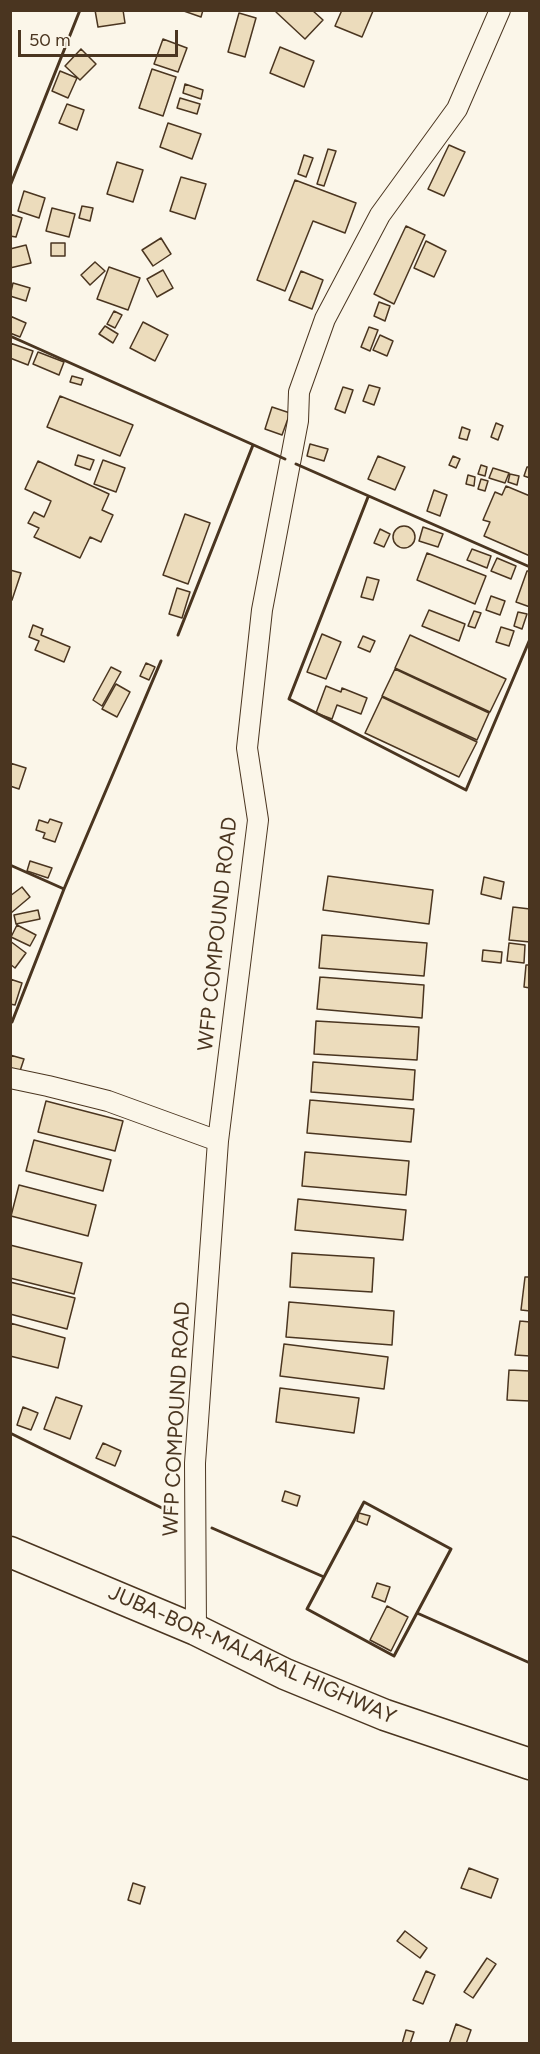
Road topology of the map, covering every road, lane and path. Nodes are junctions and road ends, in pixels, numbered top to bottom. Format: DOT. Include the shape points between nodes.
graph roads {
  1 [pos="500,10"];
  2 [pos="10,1078"];
  3 [pos="218,1141"];
  4 [pos="10,1552"];
  5 [pos="196,1630"];
  6 [pos="530,1764"];
  1 -- 3 [label="street, WFP COMPOUND ROAD" via="457,109 374,225 325,319 299,392 298,421 262,610 247,748 258,820"];
  2 -- 3 [label="street" via="108,1101"];
  3 -- 5 [label="street, WFP COMPOUND ROAD" via="195,1463"];
  4 -- 5 [label="main road, JUBA-BOR-MALAKAL HIGHWAY"];
  5 -- 6 [label="main road, JUBA-BOR-MALAKAL HIGHWAY" via="285,1674 385,1716"];
}
